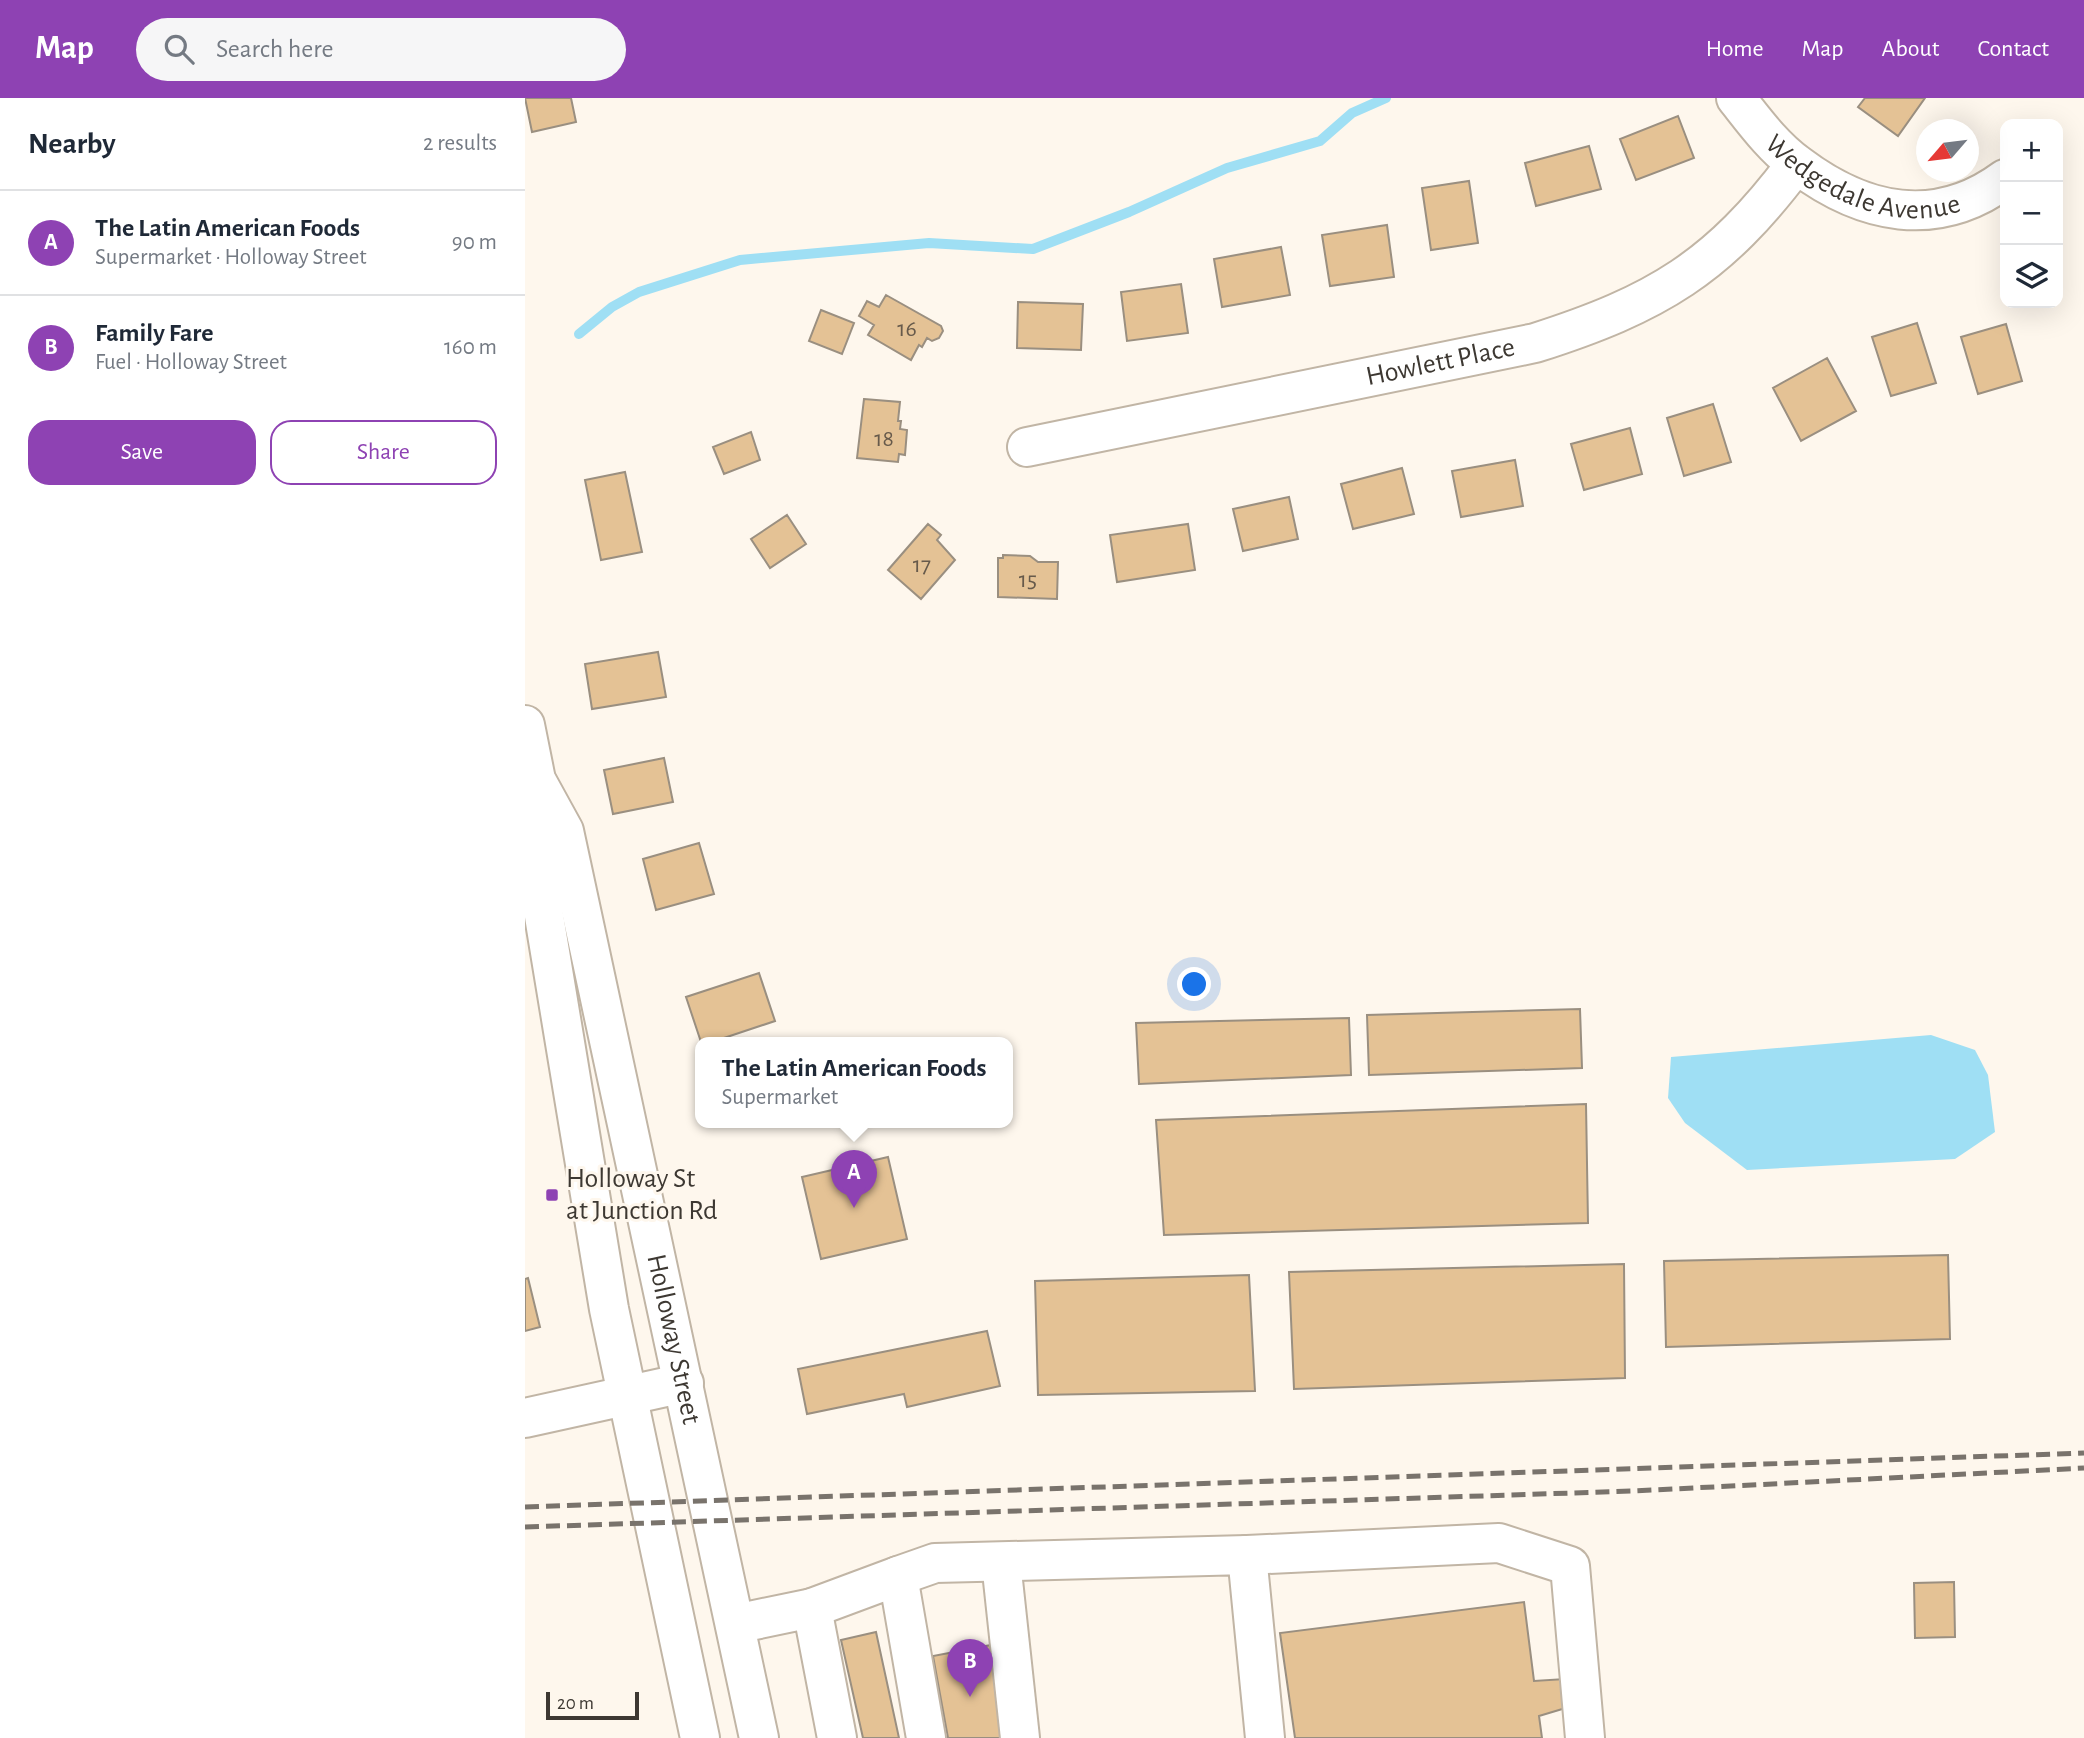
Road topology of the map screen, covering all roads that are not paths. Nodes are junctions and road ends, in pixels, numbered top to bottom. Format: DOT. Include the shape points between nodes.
graph roads {
  1 [pos="1736,98"];
  2 [pos="1796,164"];
  3 [pos="2001,182"];
  4 [pos="1027,447"];
  5 [pos="525,725"];
  6 [pos="536,780"];
  7 [pos="684,1383"];
  8 [pos="627,1393"];
  9 [pos="525,1418"];
  10 [pos="1247,1555"];
  11 [pos="1001,1562"];
  12 [pos="898,1576"];
  13 [pos="812,1608"];
  14 [pos="735,1624"];
  15 [pos="701,1738"];
  16 [pos="759,1738"];
  17 [pos="837,1738"];
  18 [pos="926,1738"];
  19 [pos="1020,1738"];
  20 [pos="1265,1738"];
  21 [pos="1585,1738"];
  1 -- 2 [label="main road, Wedgedale Avenue"];
  2 -- 3 [label="main road, Wedgedale Avenue" via="1850,195 1889,208 1921,212 1953,208 1983,196"];
  2 -- 4 [label="main road, Howlett Place" via="1747,227 1716,254 1676,284 1593,325 1535,343"];
  5 -- 6 [label="main road, Holloway Street"];
  6 -- 7 [label="main road, Holloway Street" via="564,831"];
  6 -- 8 [label="main road, Holloway Street" via="531,837"];
  7 -- 8 [label="main road"];
  7 -- 14 [label="main road, Holloway Street"];
  8 -- 9 [label="main road"];
  8 -- 15 [label="main road, Holloway Street"];
  10 -- 11 [label="main road"];
  10 -- 20 [label="main road"];
  10 -- 21 [label="main road" via="1499,1543 1570,1566"];
  11 -- 12 [label="main road" via="935,1563"];
  11 -- 19 [label="main road"];
  12 -- 13 [label="main road"];
  12 -- 18 [label="main road"];
  13 -- 14 [label="main road"];
  13 -- 17 [label="main road"];
  14 -- 16 [label="main road, Holloway Street"];
}
